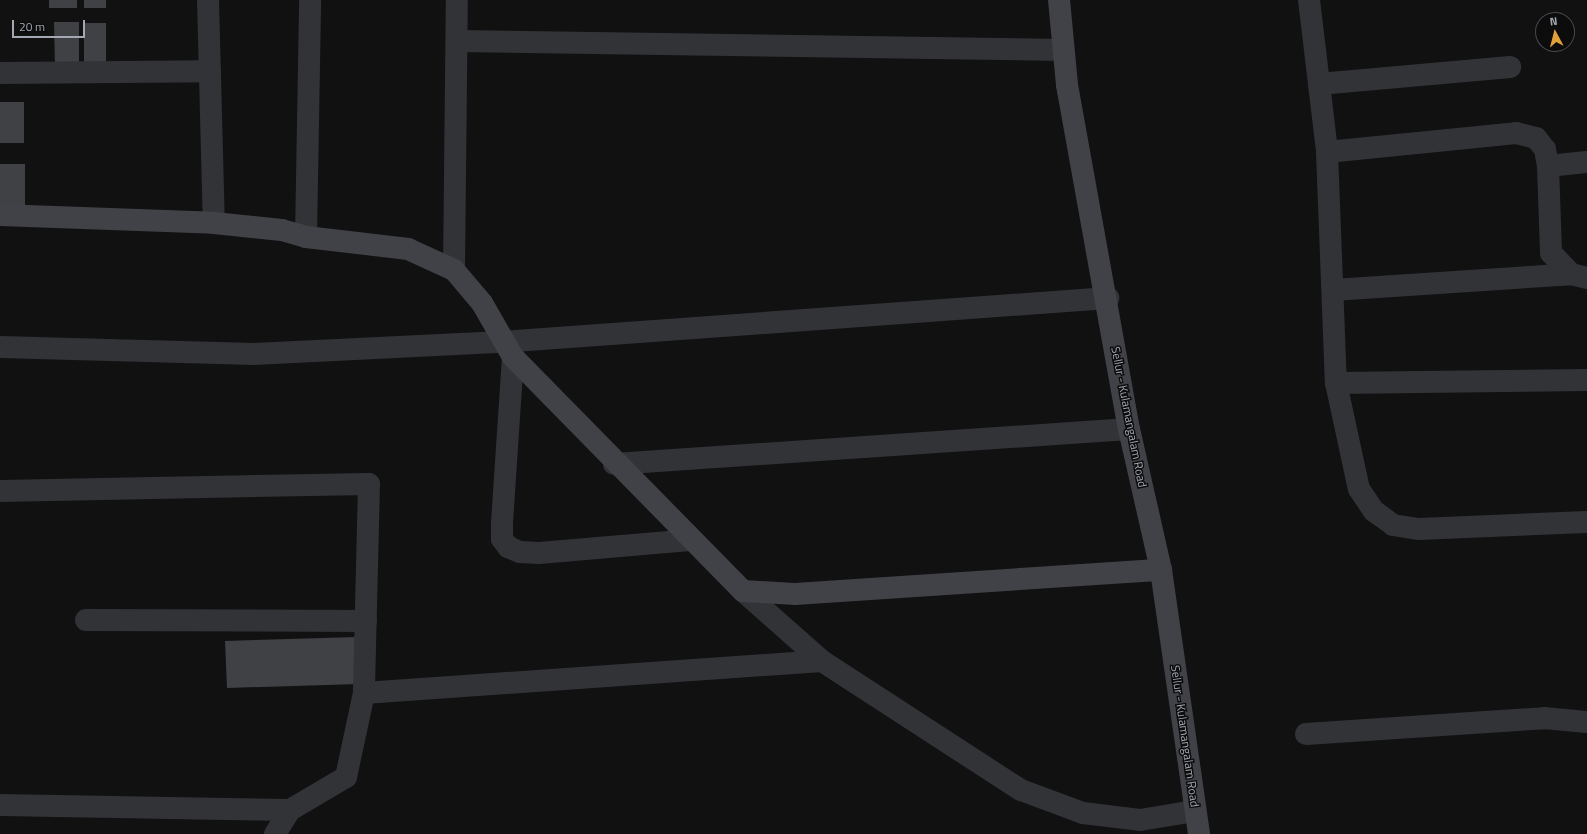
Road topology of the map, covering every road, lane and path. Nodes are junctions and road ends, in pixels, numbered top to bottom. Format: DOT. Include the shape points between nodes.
graph roads {
  1 [pos="208,0"];
  2 [pos="310,0"];
  3 [pos="456,0"];
  4 [pos="1059,0"];
  5 [pos="1309,0"];
  6 [pos="457,41"];
  7 [pos="1063,50"];
  8 [pos="1510,67"];
  9 [pos="210,71"];
  10 [pos="0,73"];
  11 [pos="1319,84"];
  12 [pos="1327,152"];
  13 [pos="1587,162"];
  14 [pos="1548,166"];
  15 [pos="0,215"];
  16 [pos="214,223"];
  17 [pos="306,237"];
  18 [pos="454,270"];
  19 [pos="1579,276"];
  20 [pos="1333,290"];
  21 [pos="1108,298"];
  22 [pos="0,347"];
  23 [pos="507,349"];
  24 [pos="1587,380"];
  25 [pos="1336,383"];
  26 [pos="1129,429"];
  27 [pos="614,464"];
  28 [pos="0,491"];
  29 [pos="1587,522"];
  30 [pos="692,540"];
  31 [pos="1160,570"];
  32 [pos="743,591"];
  33 [pos="86,620"];
  34 [pos="366,621"];
  35 [pos="822,662"];
  36 [pos="364,693"];
  37 [pos="1587,722"];
  38 [pos="1306,734"];
  39 [pos="0,805"];
  40 [pos="290,810"];
  41 [pos="1195,811"];
  42 [pos="275,834"];
  43 [pos="1199,834"];
  1 -- 9 [label="street"];
  2 -- 17 [label="street"];
  3 -- 6 [label="street"];
  4 -- 7 [label="street, Sellur - Kulamangalam Road"];
  5 -- 11 [label="street"];
  6 -- 7 [label="street"];
  6 -- 18 [label="street"];
  7 -- 21 [label="street, Sellur - Kulamangalam Road"];
  8 -- 11 [label="street"];
  9 -- 10 [label="street"];
  9 -- 16 [label="street"];
  11 -- 12 [label="street"];
  12 -- 14 [label="street" via="1516,133 1536,138 1545,149"];
  12 -- 20 [label="street"];
  13 -- 14 [label="street"];
  14 -- 19 [label="street" via="1551,253"];
  15 -- 16 [label="street"];
  16 -- 17 [label="street" via="282,230"];
  17 -- 18 [label="street" via="408,250"];
  18 -- 23 [label="street" via="482,303"];
  19 -- 20 [label="street"];
  20 -- 25 [label="street"];
  21 -- 23 [label="street"];
  21 -- 26 [label="street, Sellur - Kulamangalam Road"];
  22 -- 23 [label="street" via="254,354"];
  23 -- 27 [label="street"];
  23 -- 30 [label="street" via="502,539 508,547 520,552 539,553"];
  24 -- 25 [label="street"];
  25 -- 29 [label="street" via="1359,489 1374,511 1393,525 1419,529"];
  26 -- 27 [label="street"];
  26 -- 31 [label="street, Sellur - Kulamangalam Road"];
  27 -- 30 [label="street"];
  28 -- 34 [label="street" via="369,484"];
  30 -- 32 [label="street"];
  31 -- 32 [label="street" via="795,594"];
  31 -- 41 [label="street, Sellur - Kulamangalam Road"];
  32 -- 35 [label="street"];
  33 -- 34 [label="street"];
  34 -- 36 [label="street"];
  35 -- 36 [label="street"];
  35 -- 41 [label="street" via="1020,790 1083,813 1140,820"];
  36 -- 40 [label="street" via="346,777"];
  37 -- 38 [label="street" via="1544,718"];
  39 -- 40 [label="street"];
  40 -- 42 [label="street"];
  41 -- 43 [label="street, Sellur - Kulamangalam Road"];
}
